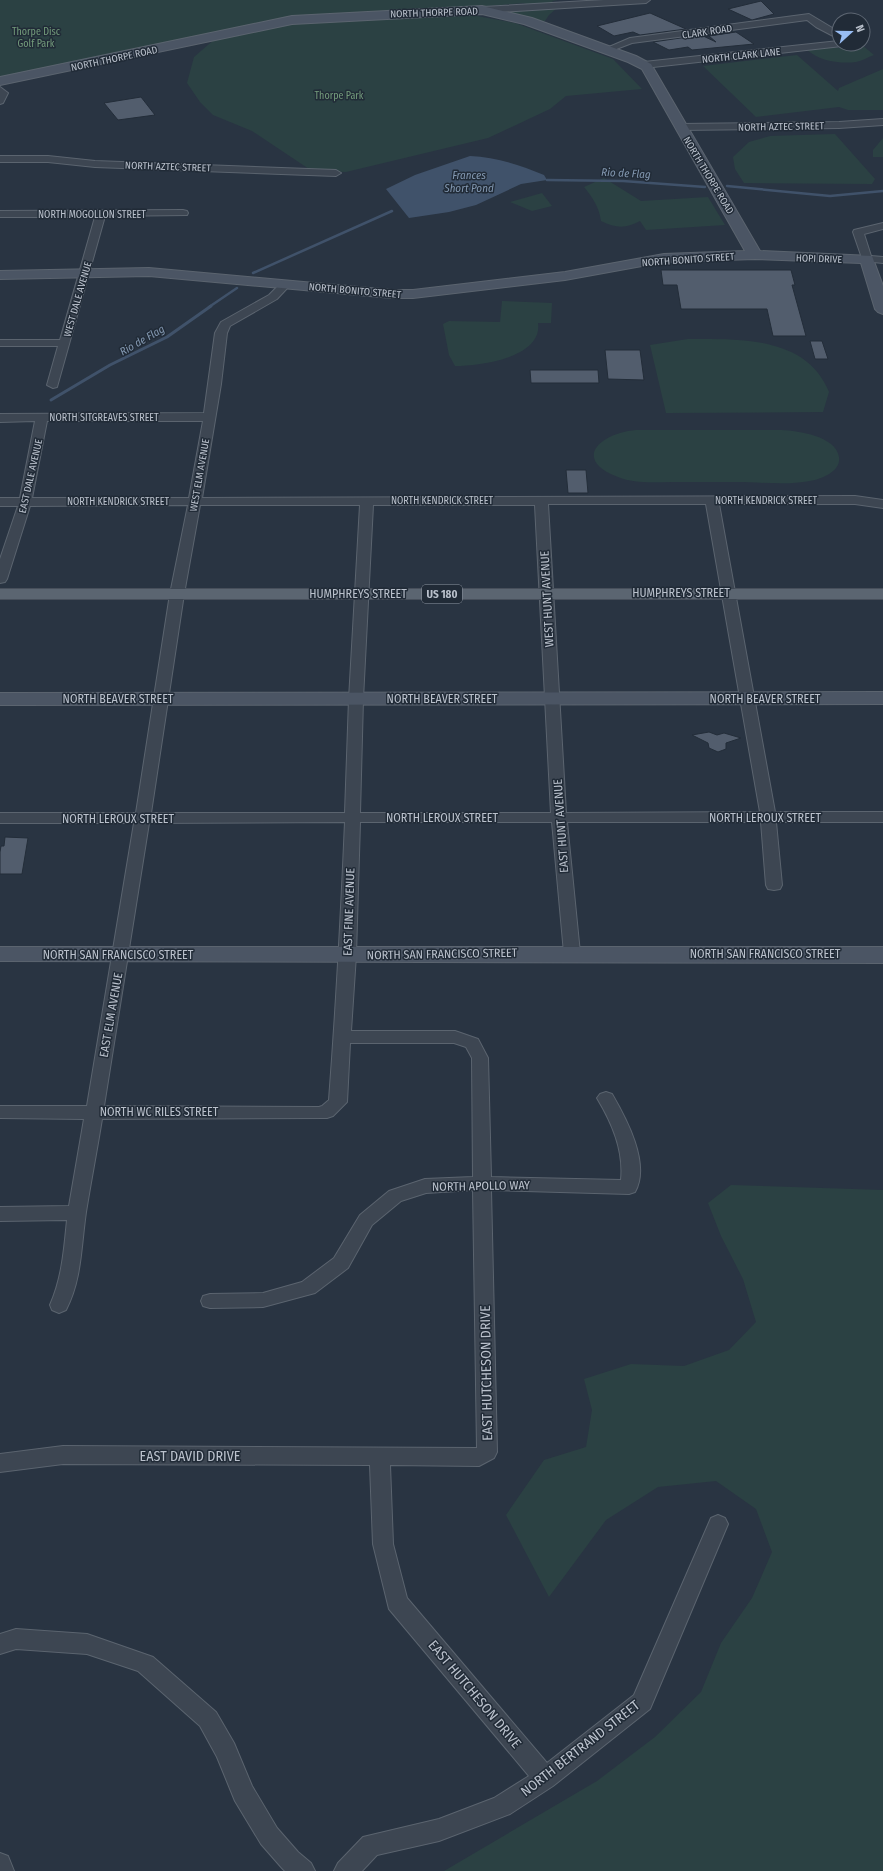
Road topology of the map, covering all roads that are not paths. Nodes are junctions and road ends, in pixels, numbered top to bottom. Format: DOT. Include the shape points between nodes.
graph roads {
  1 [pos="646,0"];
  2 [pos="482,10"];
  3 [pos="831,32"];
  4 [pos="831,45"];
  5 [pos="606,50"];
  6 [pos="644,65"];
  7 [pos="0,81"];
  8 [pos="0,90"];
  9 [pos="0,100"];
  10 [pos="883,122"];
  11 [pos="680,127"];
  12 [pos="0,159"];
  13 [pos="336,173"];
  14 [pos="184,213"];
  15 [pos="0,214"];
  16 [pos="101,214"];
  17 [pos="883,226"];
  18 [pos="755,255"];
  19 [pos="867,259"];
  20 [pos="883,260"];
  21 [pos="84,274"];
  22 [pos="0,275"];
  23 [pos="286,284"];
  24 [pos="883,309"];
  25 [pos="0,342"];
  26 [pos="65,343"];
  27 [pos="54,385"];
  28 [pos="209,417"];
  29 [pos="0,418"];
  30 [pos="42,418"];
  31 [pos="367,500"];
  32 [pos="541,500"];
  33 [pos="712,500"];
  34 [pos="196,501"];
  35 [pos="0,502"];
  36 [pos="26,502"];
  37 [pos="883,504"];
  38 [pos="0,579"];
  39 [pos="727,593"];
  40 [pos="0,594"];
  41 [pos="177,594"];
  42 [pos="361,594"];
  43 [pos="547,594"];
  44 [pos="883,594"];
  45 [pos="883,698"];
  46 [pos="0,699"];
  47 [pos="161,699"];
  48 [pos="356,699"];
  49 [pos="553,699"];
  50 [pos="747,699"];
  51 [pos="883,817"];
  52 [pos="0,818"];
  53 [pos="352,818"];
  54 [pos="559,818"];
  55 [pos="768,818"];
  56 [pos="141,819"];
  57 [pos="774,885"];
  58 [pos="572,953"];
  59 [pos="0,954"];
  60 [pos="121,955"];
  61 [pos="348,955"];
  62 [pos="883,955"];
  63 [pos="342,1038"];
  64 [pos="606,1098"];
  65 [pos="0,1112"];
  66 [pos="94,1112"];
  67 [pos="319,1113"];
  68 [pos="481,1183"];
  69 [pos="78,1213"];
  70 [pos="0,1214"];
  71 [pos="210,1301"];
  72 [pos="59,1305"];
  73 [pos="380,1457"];
  74 [pos="0,1463"];
  75 [pos="718,1524"];
  76 [pos="0,1644"];
  77 [pos="545,1778"];
  78 [pos="0,1864"];
  79 [pos="2,1871"];
  80 [pos="303,1871"];
  81 [pos="346,1871"];
  1 -- 2 [label="street"];
  2 -- 5 [label="street, NORTH THORPE ROAD" via="528,21"];
  2 -- 7 [label="street, NORTH THORPE ROAD" via="292,20"];
  3 -- 5 [label="street, CLARK ROAD" via="809,17 630,41"];
  4 -- 6 [label="street, NORTH CLARK LANE"];
  5 -- 6 [label="street, NORTH THORPE ROAD"];
  6 -- 11 [label="street, NORTH THORPE ROAD"];
  8 -- 9 [label="street" via="3,93"];
  10 -- 11 [label="street, NORTH AZTEC STREET"];
  11 -- 18 [label="street, NORTH THORPE ROAD"];
  12 -- 13 [label="street, NORTH AZTEC STREET" via="48,158 95,164"];
  14 -- 16 [label="street, NORTH MOGOLLON STREET"];
  15 -- 16 [label="street, NORTH MOGOLLON STREET"];
  16 -- 21 [label="street, WEST DALE AVENUE"];
  17 -- 19 [label="street" via="858,232"];
  18 -- 19 [label="street, HOPI DRIVE"];
  18 -- 23 [label="street, NORTH BONITO STREET" via="654,260 565,276 413,294 352,292"];
  19 -- 20 [label="street, HOPI DRIVE"];
  19 -- 24 [label="street"];
  21 -- 22 [label="street, NORTH BONITO STREET"];
  21 -- 23 [label="street, NORTH BONITO STREET" via="149,272"];
  21 -- 26 [label="street, WEST DALE AVENUE"];
  23 -- 28 [label="street, WEST ELM AVENUE" via="273,296 225,324 221,333"];
  25 -- 26 [label="street"];
  26 -- 27 [label="street, WEST DALE AVENUE"];
  28 -- 30 [label="street, NORTH SITGREAVES STREET"];
  28 -- 34 [label="street, WEST ELM AVENUE"];
  29 -- 30 [label="street, NORTH SITGREAVES STREET"];
  30 -- 36 [label="street, EAST DALE AVENUE"];
  31 -- 32 [label="street, NORTH KENDRICK STREET"];
  31 -- 34 [label="street, NORTH KENDRICK STREET"];
  31 -- 42 [label="street, EAST FINE AVENUE"];
  32 -- 33 [label="street, NORTH KENDRICK STREET"];
  32 -- 43 [label="street, WEST HUNT AVENUE"];
  33 -- 37 [label="street, NORTH KENDRICK STREET" via="855,500"];
  33 -- 39 [label="street"];
  34 -- 36 [label="street, NORTH KENDRICK STREET"];
  34 -- 41 [label="street, WEST ELM AVENUE"];
  35 -- 36 [label="street, NORTH KENDRICK STREET"];
  36 -- 38 [label="street, EAST DALE AVENUE"];
  39 -- 43 [label="main road, HUMPHREYS STREET / US 180"];
  39 -- 44 [label="main road, HUMPHREYS STREET / US 180"];
  39 -- 50 [label="street"];
  40 -- 41 [label="main road, HUMPHREYS STREET / US 180"];
  41 -- 42 [label="main road, HUMPHREYS STREET / US 180"];
  41 -- 47 [label="street, WEST ELM AVENUE"];
  42 -- 43 [label="main road, HUMPHREYS STREET / US 180"];
  42 -- 48 [label="street, EAST FINE AVENUE"];
  43 -- 49 [label="street, WEST HUNT AVENUE"];
  45 -- 50 [label="street, NORTH BEAVER STREET"];
  46 -- 47 [label="street, NORTH BEAVER STREET"];
  47 -- 48 [label="street, NORTH BEAVER STREET"];
  47 -- 56 [label="street, EAST ELM AVENUE"];
  48 -- 49 [label="street, NORTH BEAVER STREET"];
  48 -- 53 [label="street, EAST FINE AVENUE"];
  49 -- 50 [label="street, NORTH BEAVER STREET"];
  49 -- 54 [label="street, EAST HUNT AVENUE"];
  50 -- 55 [label="street"];
  51 -- 55 [label="street, NORTH LEROUX STREET"];
  52 -- 56 [label="street, NORTH LEROUX STREET"];
  53 -- 54 [label="street, NORTH LEROUX STREET"];
  53 -- 56 [label="street, NORTH LEROUX STREET"];
  53 -- 61 [label="street, EAST FINE AVENUE"];
  54 -- 55 [label="street, NORTH LEROUX STREET"];
  54 -- 58 [label="street, EAST HUNT AVENUE"];
  55 -- 57 [label="street"];
  56 -- 60 [label="street, EAST ELM AVENUE"];
  58 -- 61 [label="street, NORTH SAN FRANCISCO STREET"];
  58 -- 62 [label="street, NORTH SAN FRANCISCO STREET"];
  59 -- 60 [label="street, NORTH SAN FRANCISCO STREET"];
  60 -- 61 [label="street, NORTH SAN FRANCISCO STREET"];
  60 -- 66 [label="street, EAST ELM AVENUE"];
  61 -- 63 [label="street, EAST FINE AVENUE"];
  63 -- 67 [label="street, EAST FINE AVENUE" via="338,1102 327,1112"];
  63 -- 68 [label="street, EAST HUTCHESON DRIVE" via="455,1037 472,1043 480,1058"];
  64 -- 68 [label="street, NORTH APOLLO WAY" via="620,1120 625,1136 631,1175 629,1187"];
  65 -- 66 [label="street, NORTH WC RILES STREET"];
  66 -- 67 [label="street, NORTH WC RILES STREET"];
  66 -- 69 [label="street, EAST ELM AVENUE"];
  68 -- 71 [label="street, NORTH APOLLO WAY" via="425,1186 395,1196 366,1220 341,1263 308,1288 263,1300"];
  68 -- 73 [label="street, EAST HUTCHESON DRIVE" via="487,1452 479,1457"];
  69 -- 70 [label="street"];
  69 -- 72 [label="street, EAST ELM AVENUE" via="70,1274"];
  73 -- 74 [label="street, EAST DAVID DRIVE" via="63,1455"];
  73 -- 77 [label="street, EAST HUTCHESON DRIVE" via="383,1544 397,1602"];
  75 -- 77 [label="street, NORTH BERTRAND STREET" via="642,1702"];
  76 -- 80 [label="street" via="16,1638 87,1644 145,1664 208,1719 226,1751 243,1793 269,1836"];
  77 -- 81 [label="street, NORTH BERTRAND STREET" via="502,1806 439,1830 371,1845"];
  78 -- 79 [label="street"];
}
